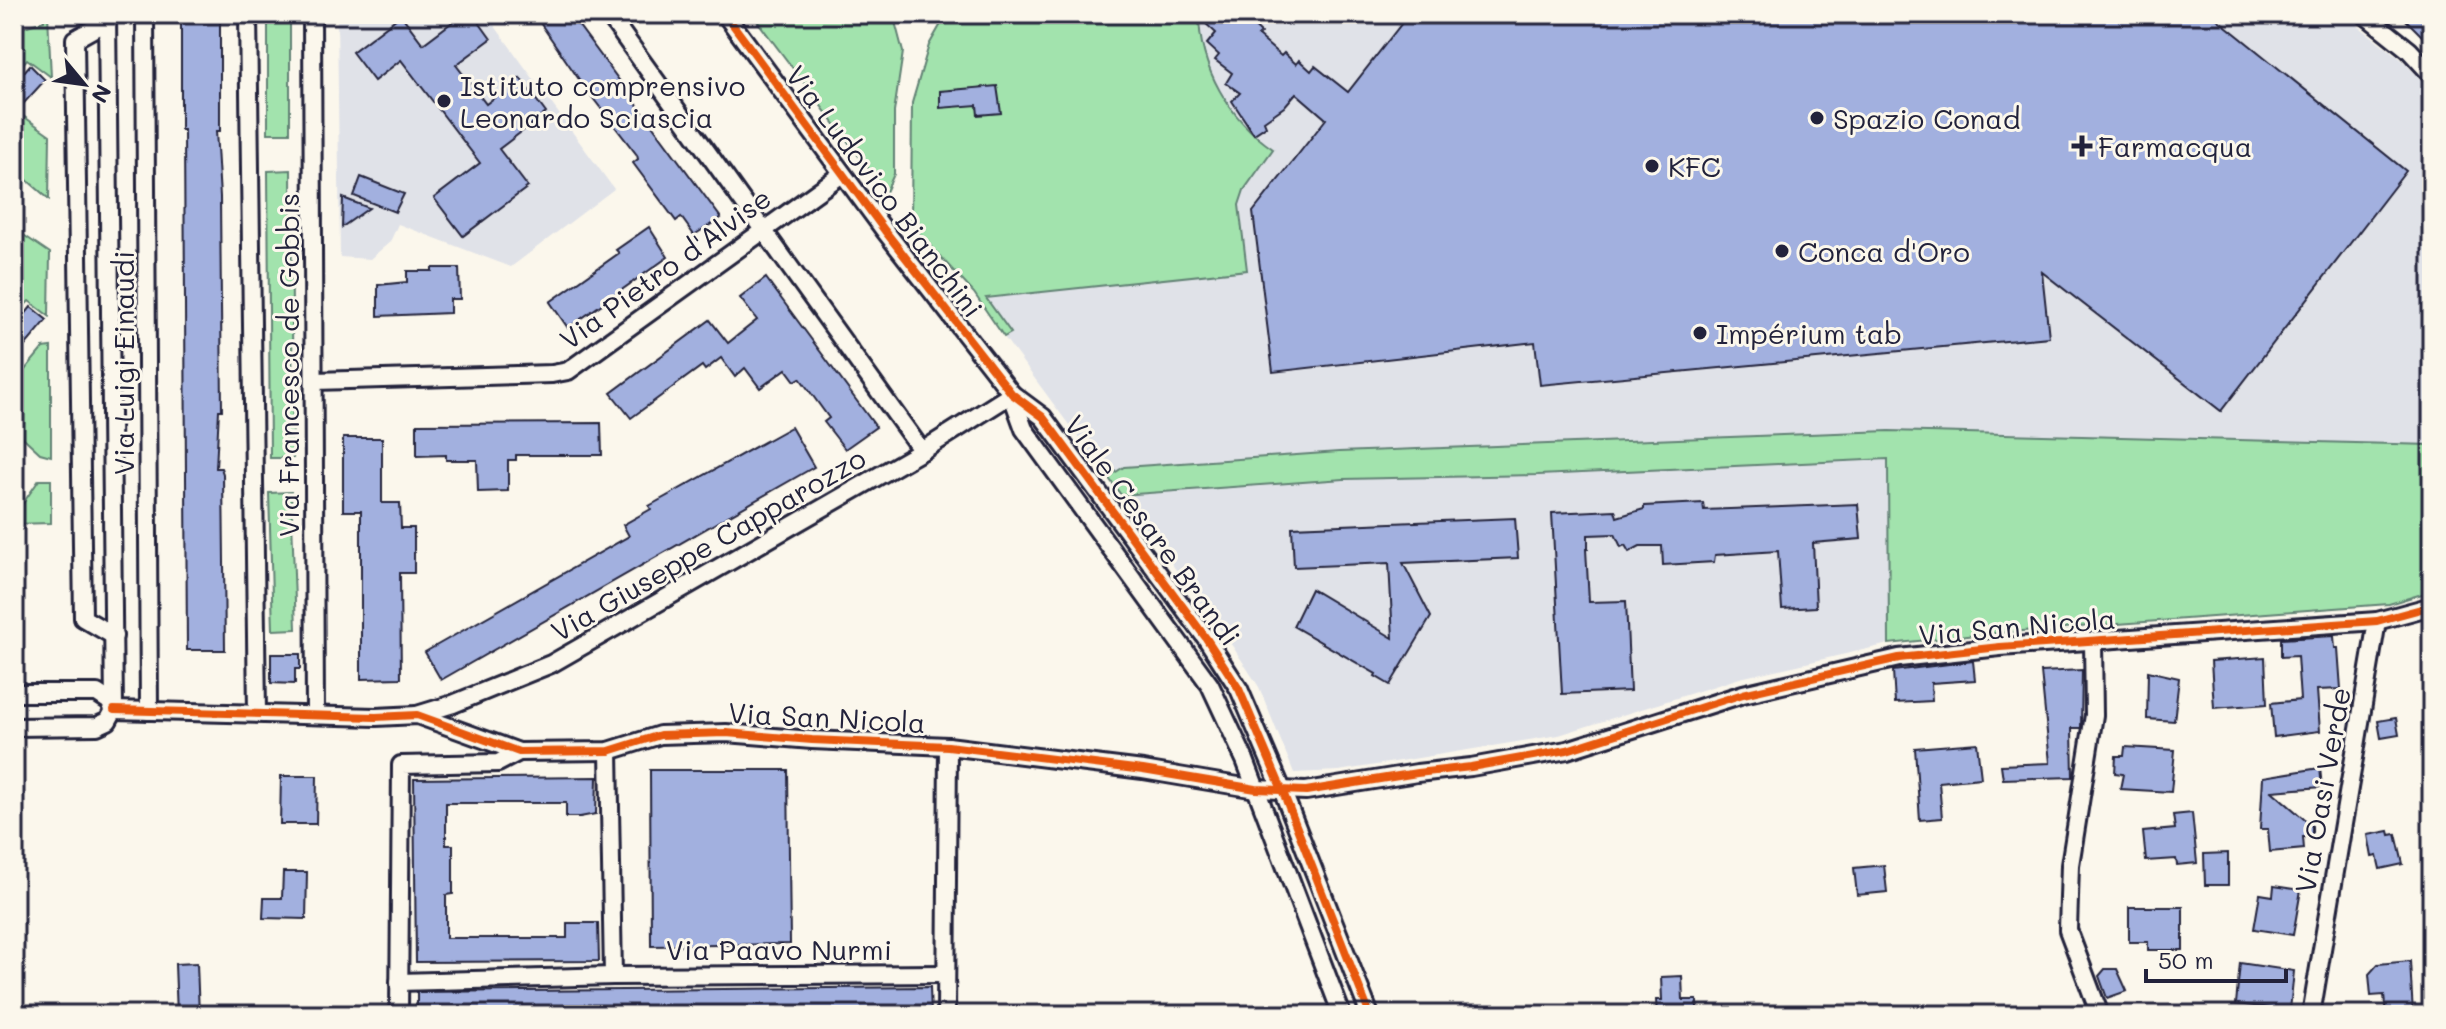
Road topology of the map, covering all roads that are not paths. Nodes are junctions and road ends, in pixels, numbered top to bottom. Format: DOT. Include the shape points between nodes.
graph roads {
  1 [pos="145,14"];
  2 [pos="248,14"];
  3 [pos="312,14"];
  4 [pos="608,14"];
  5 [pos="725,14"];
  6 [pos="2364,14"];
  7 [pos="107,17"];
  8 [pos="2432,75"];
  9 [pos="842,174"];
  10 [pos="764,230"];
  11 [pos="315,381"];
  12 [pos="1012,394"];
  13 [pos="922,451"];
  14 [pos="2432,606"];
  15 [pos="2377,621"];
  16 [pos="114,636"];
  17 [pos="2093,641"];
  18 [pos="14,693"];
  19 [pos="114,710"];
  20 [pos="149,711"];
  21 [pos="257,713"];
  22 [pos="315,715"];
  23 [pos="417,715"];
  24 [pos="14,727"];
  25 [pos="948,746"];
  26 [pos="609,751"];
  27 [pos="519,752"];
  28 [pos="1256,789"];
  29 [pos="1283,792"];
  30 [pos="946,974"];
  31 [pos="613,976"];
  32 [pos="399,982"];
  33 [pos="399,1015"];
  34 [pos="946,1015"];
  35 [pos="1342,1015"];
  36 [pos="1370,1015"];
  37 [pos="2100,1015"];
  38 [pos="2311,1015"];
  1 -- 20 [label="street, Via Luigi Einaudi"];
  2 -- 21 [label="street, Via Francesco de Gobbis"];
  3 -- 11 [label="street, Via Francesco de Gobbis"];
  4 -- 10 [label="street"];
  5 -- 9 [label="street, Via Ludovico Bianchini"];
  6 -- 8 [label="street"];
  7 -- 16 [label="street, Via Luigi Einaudi"];
  7 -- 16 [label="street" via="75,39 83,618"];
  9 -- 10 [label="street, Via Pietro d'Alvise"];
  9 -- 12 [label="street, Via Ludovico Bianchini"];
  10 -- 11 [label="street, Via Pietro d'Alvise" via="568,371"];
  10 -- 13 [label="street"];
  11 -- 22 [label="street, Via Francesco de Gobbis"];
  12 -- 13 [label="street, Via Giuseppe Capparozzo"];
  12 -- 28 [label="street, Viale Cesare Brandi" via="1024,429 1210,685"];
  12 -- 29 [label="street, Viale Cesare Brandi" via="1043,417 1206,638 1239,689"];
  13 -- 23 [label="street, Via Giuseppe Capparozzo" via="551,664"];
  14 -- 15 [label="street, Via San Nicola"];
  15 -- 17 [label="street, Via San Nicola"];
  15 -- 38 [label="street, Via Oasi Verde"];
  16 -- 19 [label="street, Via Luigi Einaudi"];
  17 -- 29 [label="street, Via San Nicola" via="1899,658 1743,694 1567,750"];
  17 -- 37 [label="street" via="2094,715 2070,865 2068,930"];
  18 -- 19 [label="street, Via San Nicola" via="97,693"];
  19 -- 20 [label="street, Via San Nicola"];
  19 -- 24 [label="street, Via San Nicola" via="97,726"];
  20 -- 21 [label="street, Via San Nicola"];
  21 -- 22 [label="street, Via San Nicola"];
  22 -- 23 [label="street, Via San Nicola"];
  23 -- 27 [label="street, Via San Nicola"];
  25 -- 26 [label="street, Via San Nicola" via="726,733 660,735"];
  25 -- 28 [label="street, Via San Nicola"];
  25 -- 30 [label="street"];
  26 -- 27 [label="street, Via San Nicola"];
  26 -- 31 [label="street"];
  27 -- 32 [label="street" via="498,763 401,765"];
  28 -- 29 [label="street, Via San Nicola"];
  28 -- 35 [label="street, Viale Cesare Brandi"];
  29 -- 36 [label="street, Viale Cesare Brandi"];
  30 -- 31 [label="street, Via Paavo Nurmi"];
  30 -- 34 [label="street"];
  31 -- 32 [label="street, Via Paavo Nurmi"];
  32 -- 33 [label="street"];
}
